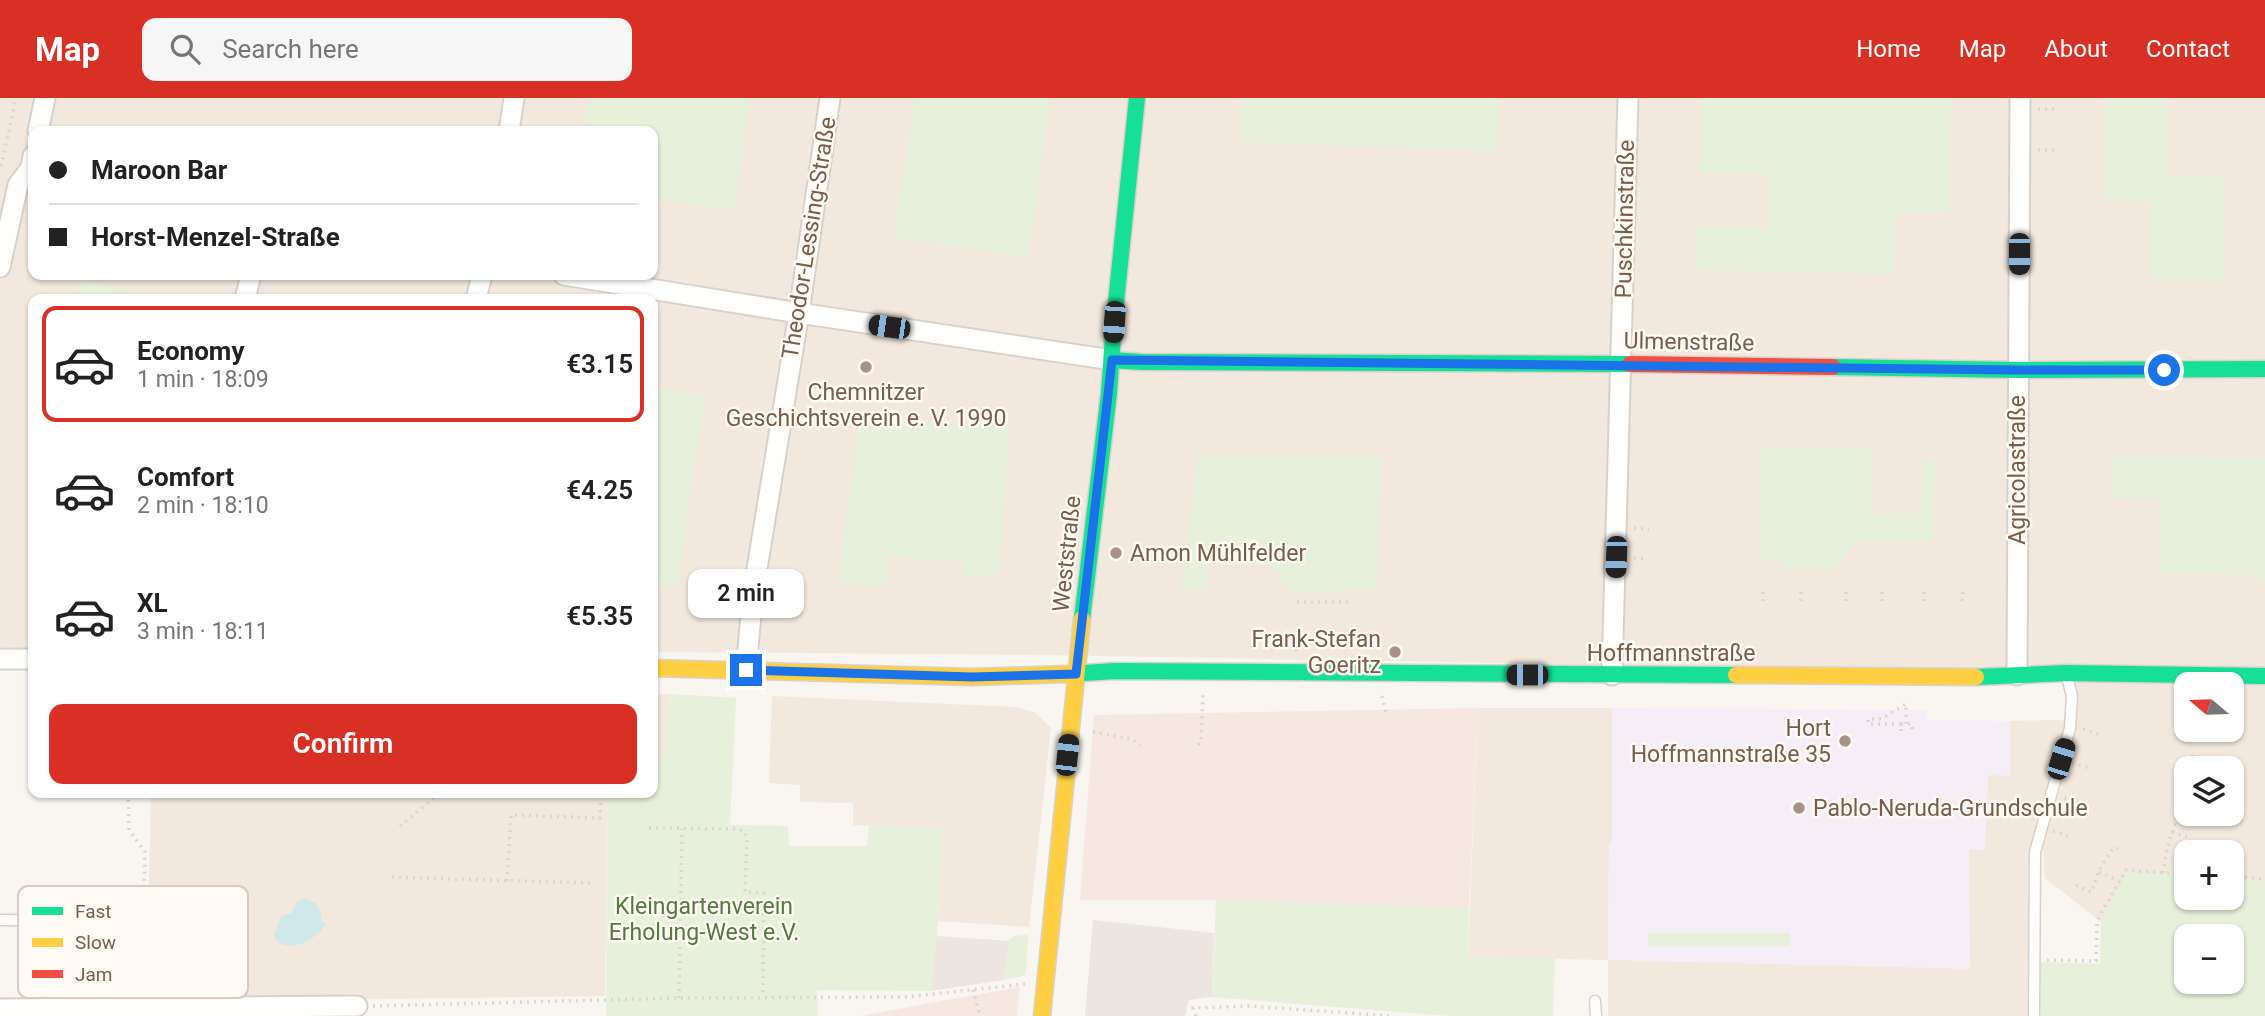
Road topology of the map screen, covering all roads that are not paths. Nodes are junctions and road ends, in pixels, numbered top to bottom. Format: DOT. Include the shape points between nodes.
graph roads {
  1 [pos="45,98"];
  2 [pos="514,98"];
  3 [pos="830,98"];
  4 [pos="1137,98"];
  5 [pos="1628,98"];
  6 [pos="2020,98"];
  7 [pos="39,126"];
  8 [pos="510,126"];
  9 [pos="28,170"];
  10 [pos="13,180"];
  11 [pos="0,267"];
  12 [pos="595,280"];
  13 [pos="799,313"];
  14 [pos="1112,360"];
  15 [pos="1622,364"];
  16 [pos="2265,369"];
  17 [pos="2017,370"];
  18 [pos="0,659"];
  19 [pos="28,659"];
  20 [pos="658,668"];
  21 [pos="746,670"];
  22 [pos="2066,673"];
  23 [pos="1076,674"];
  24 [pos="1612,675"];
  25 [pos="2017,675"];
  26 [pos="2265,676"];
  27 [pos="0,920"];
  28 [pos="18,920"];
  29 [pos="1595,1001"];
  30 [pos="357,1006"];
  31 [pos="0,1009"];
  32 [pos="2034,1014"];
  33 [pos="1042,1016"];
  34 [pos="1596,1016"];
  1 -- 7 [label="street"];
  2 -- 8 [label="street"];
  3 -- 13 [label="street, Theodor-Lessing-Straße"];
  4 -- 14 [label="street, Weststraße"];
  5 -- 15 [label="street, Puschkinstraße"];
  6 -- 17 [label="street, Agricolastraße"];
  9 -- 10 [label="street"];
  10 -- 11 [label="street"];
  12 -- 13 [label="street"];
  13 -- 14 [label="street"];
  13 -- 21 [label="street, Theodor-Lessing-Straße" via="753,593"];
  14 -- 15 [label="street, Ulmenstraße"];
  14 -- 23 [label="street, Weststraße"];
  15 -- 17 [label="street, Ulmenstraße"];
  15 -- 24 [label="street, Puschkinstraße"];
  16 -- 17 [label="street, Ulmenstraße"];
  17 -- 25 [label="street, Agricolastraße"];
  18 -- 19 [label="street"];
  20 -- 21 [label="street, Hoffmannstraße"];
  21 -- 23 [label="street, Hoffmannstraße" via="972,677"];
  22 -- 25 [label="street, Hoffmannstraße"];
  22 -- 26 [label="street, Hoffmannstraße"];
  22 -- 32 [label="lane" via="2072,696 2070,725 2035,852"];
  23 -- 24 [label="street, Hoffmannstraße"];
  23 -- 33 [label="street, Weststraße"];
  24 -- 25 [label="street, Hoffmannstraße"];
  27 -- 28 [label="lane"];
  29 -- 34 [label="lane"];
  30 -- 31 [label="street"];
}
